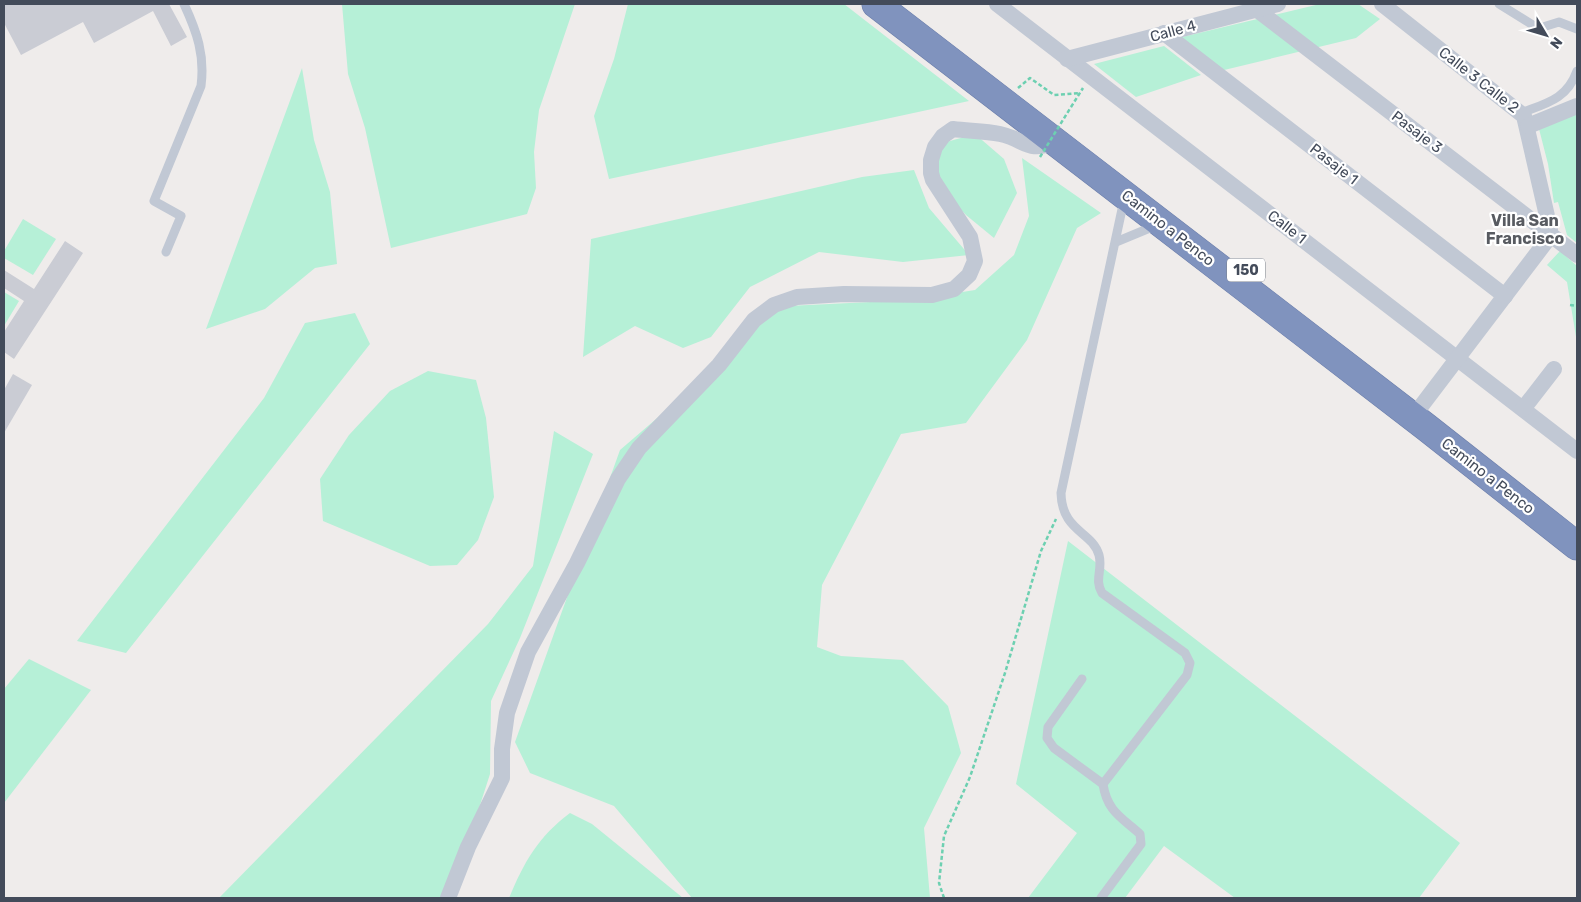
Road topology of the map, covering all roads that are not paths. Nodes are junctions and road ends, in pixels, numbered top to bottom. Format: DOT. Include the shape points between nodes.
graph roads {
  1 [pos="184,4"];
  2 [pos="876,4"];
  3 [pos="900,4"];
  4 [pos="996,4"];
  5 [pos="1278,4"];
  6 [pos="1382,4"];
  7 [pos="1498,4"];
  8 [pos="1256,9"];
  9 [pos="1577,28"];
  10 [pos="1164,33"];
  11 [pos="1068,58"];
  12 [pos="1577,71"];
  13 [pos="1577,106"];
  14 [pos="1524,120"];
  15 [pos="1048,149"];
  16 [pos="1126,195"];
  17 [pos="1162,224"];
  18 [pos="1550,235"];
  19 [pos="1116,242"];
  20 [pos="166,252"];
  21 [pos="1577,255"];
  22 [pos="1504,296"];
  23 [pos="1457,359"];
  24 [pos="1554,369"];
  25 [pos="1422,405"];
  26 [pos="1523,409"];
  27 [pos="1577,451"];
  28 [pos="1577,527"];
  29 [pos="1577,546"];
  30 [pos="1082,679"];
  31 [pos="1103,784"];
  32 [pos="448,898"];
  33 [pos="1101,898"];
  1 -- 20 [label="lane" via="204,66 201,86 154,201 182,216"];
  2 -- 15 [label="highway, Camino a Penco / 150"];
  3 -- 25 [label="highway, Camino a Penco / 150"];
  4 -- 11 [label="street, Calle 1"];
  5 -- 8 [label="street, Calle 4"];
  6 -- 14 [label="street, Calle 3 Calle 2"];
  7 -- 9 [label="lane" via="1536,26 1559,22"];
  8 -- 10 [label="street, Calle 4"];
  8 -- 18 [label="street, Pasaje 3"];
  10 -- 11 [label="street, Calle 4"];
  10 -- 22 [label="street, Pasaje 1"];
  11 -- 23 [label="street, Calle 1"];
  12 -- 14 [label="lane" via="1564,94"];
  13 -- 14 [label="street"];
  14 -- 18 [label="street, Calle 3 Calle 2"];
  15 -- 16 [label="highway, Camino a Penco / 150"];
  15 -- 32 [label="street" via="1045,146 1028,146 1001,134 953,129 948,132 932,153 931,173 973,246 975,261 964,281 954,289 932,295 835,294 797,297 774,305 754,320 719,365 639,448 618,479 528,652 507,713 502,778 468,847"];
  16 -- 17 [label="highway, Camino a Penco / 150"];
  16 -- 19 [label="lane"];
  17 -- 19 [label="lane"];
  17 -- 29 [label="highway, Camino a Penco / 150"];
  18 -- 21 [label="street, Pasaje 3"];
  18 -- 22 [label="street"];
  19 -- 31 [label="lane" via="1061,493 1062,506 1070,522 1093,544 1099,555 1097,585 1102,593 1185,653 1190,663 1187,675"];
  22 -- 23 [label="street"];
  23 -- 25 [label="street"];
  23 -- 26 [label="street, Calle 1"];
  24 -- 26 [label="street"];
  25 -- 28 [label="highway, Camino a Penco / 150"];
  26 -- 27 [label="street, Calle 1"];
  30 -- 31 [label="lane" via="1048,727 1047,738 1054,748"];
  31 -- 33 [label="lane" via="1106,800 1140,834 1141,844"];
}
